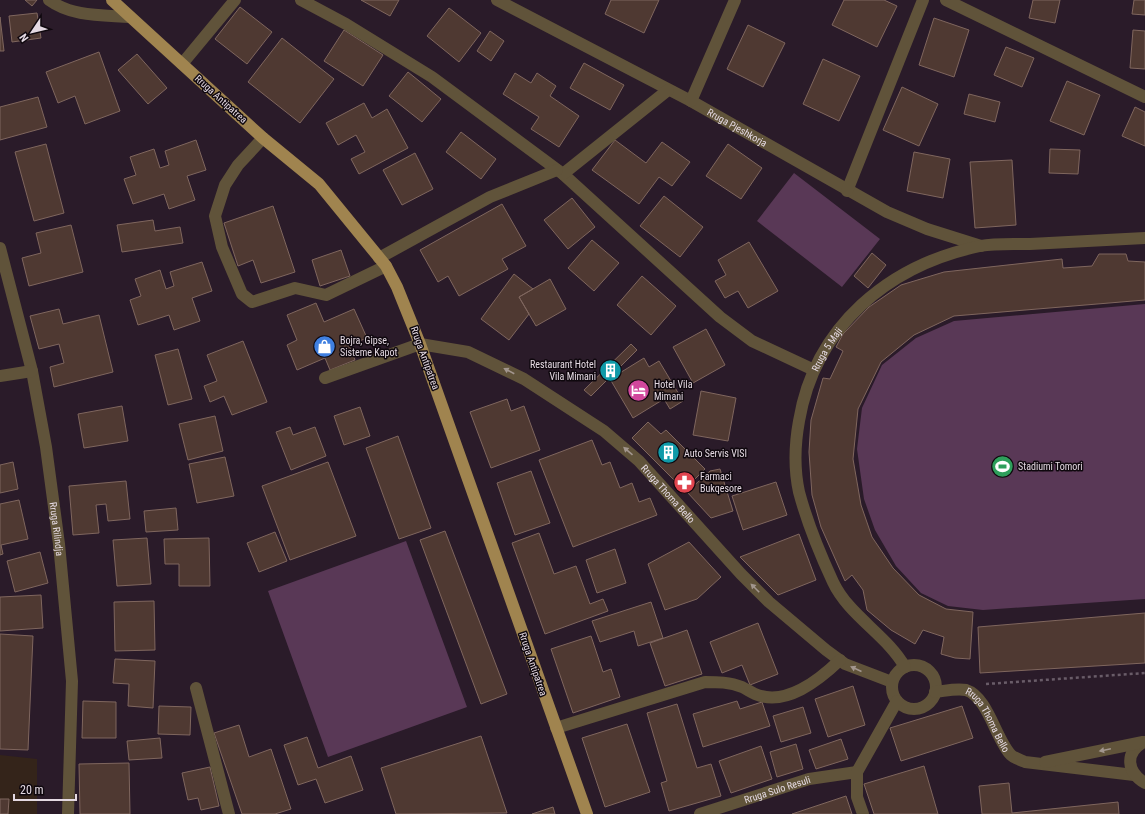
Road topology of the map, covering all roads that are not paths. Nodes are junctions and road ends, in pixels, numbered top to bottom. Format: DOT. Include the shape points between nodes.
graph roads {
  1 [pos="49,0"];
  2 [pos="112,0"];
  3 [pos="235,0"];
  4 [pos="301,0"];
  5 [pos="497,0"];
  6 [pos="735,0"];
  7 [pos="924,0"];
  8 [pos="946,0"];
  9 [pos="130,16"];
  10 [pos="182,64"];
  11 [pos="668,90"];
  12 [pos="1145,97"];
  13 [pos="691,101"];
  14 [pos="263,138"];
  15 [pos="560,172"];
  16 [pos="847,190"];
  17 [pos="1145,238"];
  18 [pos="981,246"];
  19 [pos="0,248"];
  20 [pos="383,262"];
  21 [pos="420,344"];
  22 [pos="814,370"];
  23 [pos="32,371"];
  24 [pos="0,376"];
  25 [pos="325,378"];
  26 [pos="840,660"];
  27 [pos="905,667"];
  28 [pos="892,682"];
  29 [pos="196,688"];
  30 [pos="935,692"];
  31 [pos="896,701"];
  32 [pos="556,728"];
  33 [pos="1144,742"];
  34 [pos="1034,764"];
  35 [pos="857,772"];
  36 [pos="1134,775"];
  37 [pos="1145,786"];
  38 [pos="68,814"];
  39 [pos="229,814"];
  40 [pos="587,814"];
  41 [pos="700,814"];
  42 [pos="863,814"];
  1 -- 9 [label="street" via="58,7 87,15"];
  2 -- 9 [label="main road, Rruga Antipatrea"];
  3 -- 10 [label="street"];
  4 -- 15 [label="street" via="346,24 432,78"];
  5 -- 11 [label="street, Rruga Pjeshkorja"];
  6 -- 13 [label="street"];
  7 -- 16 [label="street"];
  8 -- 12 [label="street"];
  9 -- 10 [label="main road, Rruga Antipatrea"];
  10 -- 14 [label="main road, Rruga Antipatrea"];
  11 -- 13 [label="street, Rruga Pjeshkorja"];
  11 -- 15 [label="street"];
  13 -- 16 [label="street, Rruga Pjeshkorja"];
  14 -- 20 [label="main road, Rruga Antipatrea" via="319,184"];
  14 -- 20 [label="street" via="238,165 225,186 215,216 222,247 242,294 252,302 296,288 326,295"];
  15 -- 20 [label="street" via="490,197"];
  15 -- 22 [label="street" via="720,317 752,341"];
  16 -- 18 [label="street, Rruga Pjeshkorja" via="887,212"];
  17 -- 18 [label="street, Rruga 5 Maji"];
  18 -- 22 [label="street, Rruga 5 Maji" via="927,262 882,287 840,326"];
  19 -- 23 [label="street, Rruga Rilindja"];
  20 -- 21 [label="main road, Rruga Antipatrea" via="397,287"];
  21 -- 25 [label="street"];
  26 -- 21 [label="street, Rruga Thoma Bello, one-way" via="769,602 639,461 604,431 524,379 490,361 468,352"];
  21 -- 32 [label="main road, Rruga Antipatrea"];
  22 -- 27 [label="street, Rruga 5 Maji" via="801,405 797,431 795,459 799,491 834,585 895,652"];
  23 -- 24 [label="street"];
  23 -- 38 [label="street, Rruga Rilindja" via="56,522 72,680"];
  28 -- 26 [label="street, Rruga Thoma Bello, one-way" via="863,672"];
  26 -- 32 [label="street" via="811,684 790,694 769,697 756,695 741,686 725,682 705,682"];
  27 -- 28 [label="street" via="896,673"];
  27 -- 30 [label="street" via="924,667 931,673 935,682"];
  28 -- 31 [label="street" via="892,692"];
  29 -- 39 [label="street"];
  30 -- 31 [label="street" via="931,701 924,707 904,707"];
  30 -- 34 [label="street, Rruga Thoma Bello" via="967,691 980,701 1012,756"];
  31 -- 35 [label="street"];
  32 -- 40 [label="main road, Rruga Antipatrea"];
  33 -- 34 [label="street, one-way"];
  33 -- 36 [label="street" via="1135,748 1130,756 1130,766"];
  34 -- 36 [label="street, Rruga Thoma Bello"];
  35 -- 41 [label="street, Rruga Sulo Resuli" via="810,779"];
  35 -- 42 [label="street" via="857,797"];
  36 -- 37 [label="street"];
}
